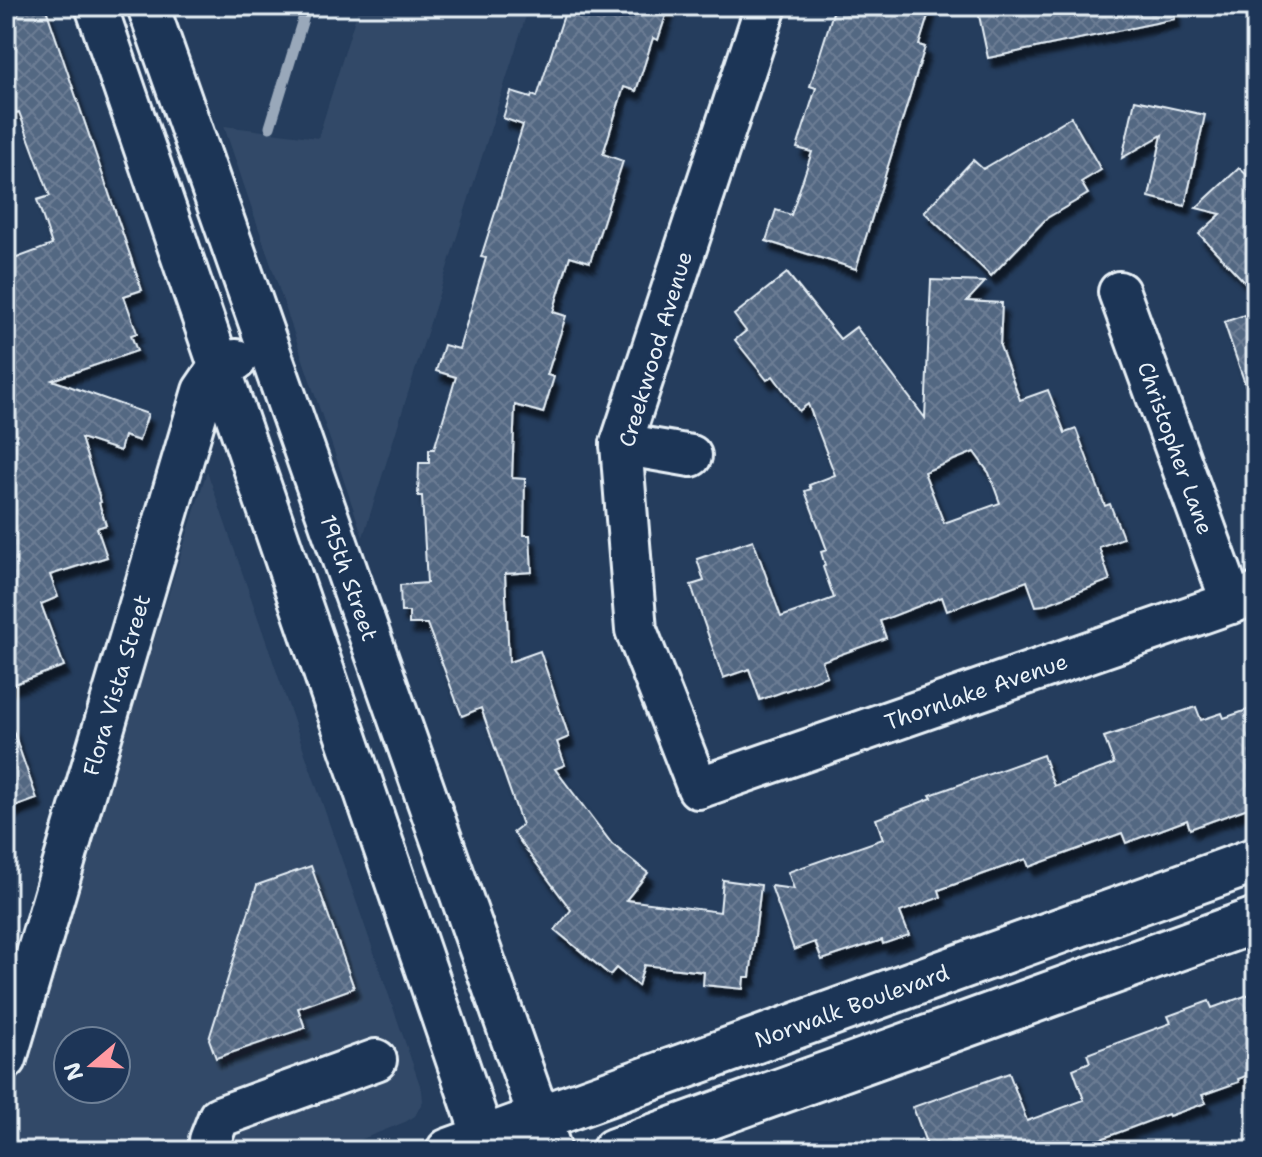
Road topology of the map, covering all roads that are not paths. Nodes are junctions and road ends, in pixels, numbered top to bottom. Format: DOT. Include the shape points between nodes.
graph roads {
  1 [pos="96,6"];
  2 [pos="148,6"];
  3 [pos="766,6"];
  4 [pos="1119,292"];
  5 [pos="269,348"];
  6 [pos="220,366"];
  7 [pos="621,444"];
  8 [pos="691,456"];
  9 [pos="1244,599"];
  10 [pos="698,788"];
  11 [pos="1256,860"];
  12 [pos="1256,920"];
  13 [pos="8,1037"];
  14 [pos="376,1060"];
  15 [pos="545,1135"];
  16 [pos="474,1147"];
  17 [pos="210,1151"];
  18 [pos="614,1151"];
  1 -- 6 [label="street"];
  2 -- 5 [label="street, 195th Street"];
  3 -- 7 [label="street, Creekwood Avenue"];
  4 -- 9 [label="street, Christopher Lane"];
  5 -- 6 [label="street"];
  5 -- 15 [label="street, 195th Street"];
  6 -- 13 [label="street, Flora Vista Street" via="203,391"];
  6 -- 16 [label="street"];
  7 -- 8 [label="street"];
  7 -- 10 [label="street, Creekwood Avenue" via="636,630"];
  9 -- 10 [label="street, Thornlake Avenue"];
  11 -- 15 [label="main road, Norwalk Boulevard"];
  12 -- 18 [label="main road"];
  14 -- 17 [label="street" via="219,1117"];
  15 -- 16 [label="main road, Norwalk Boulevard"];
}
